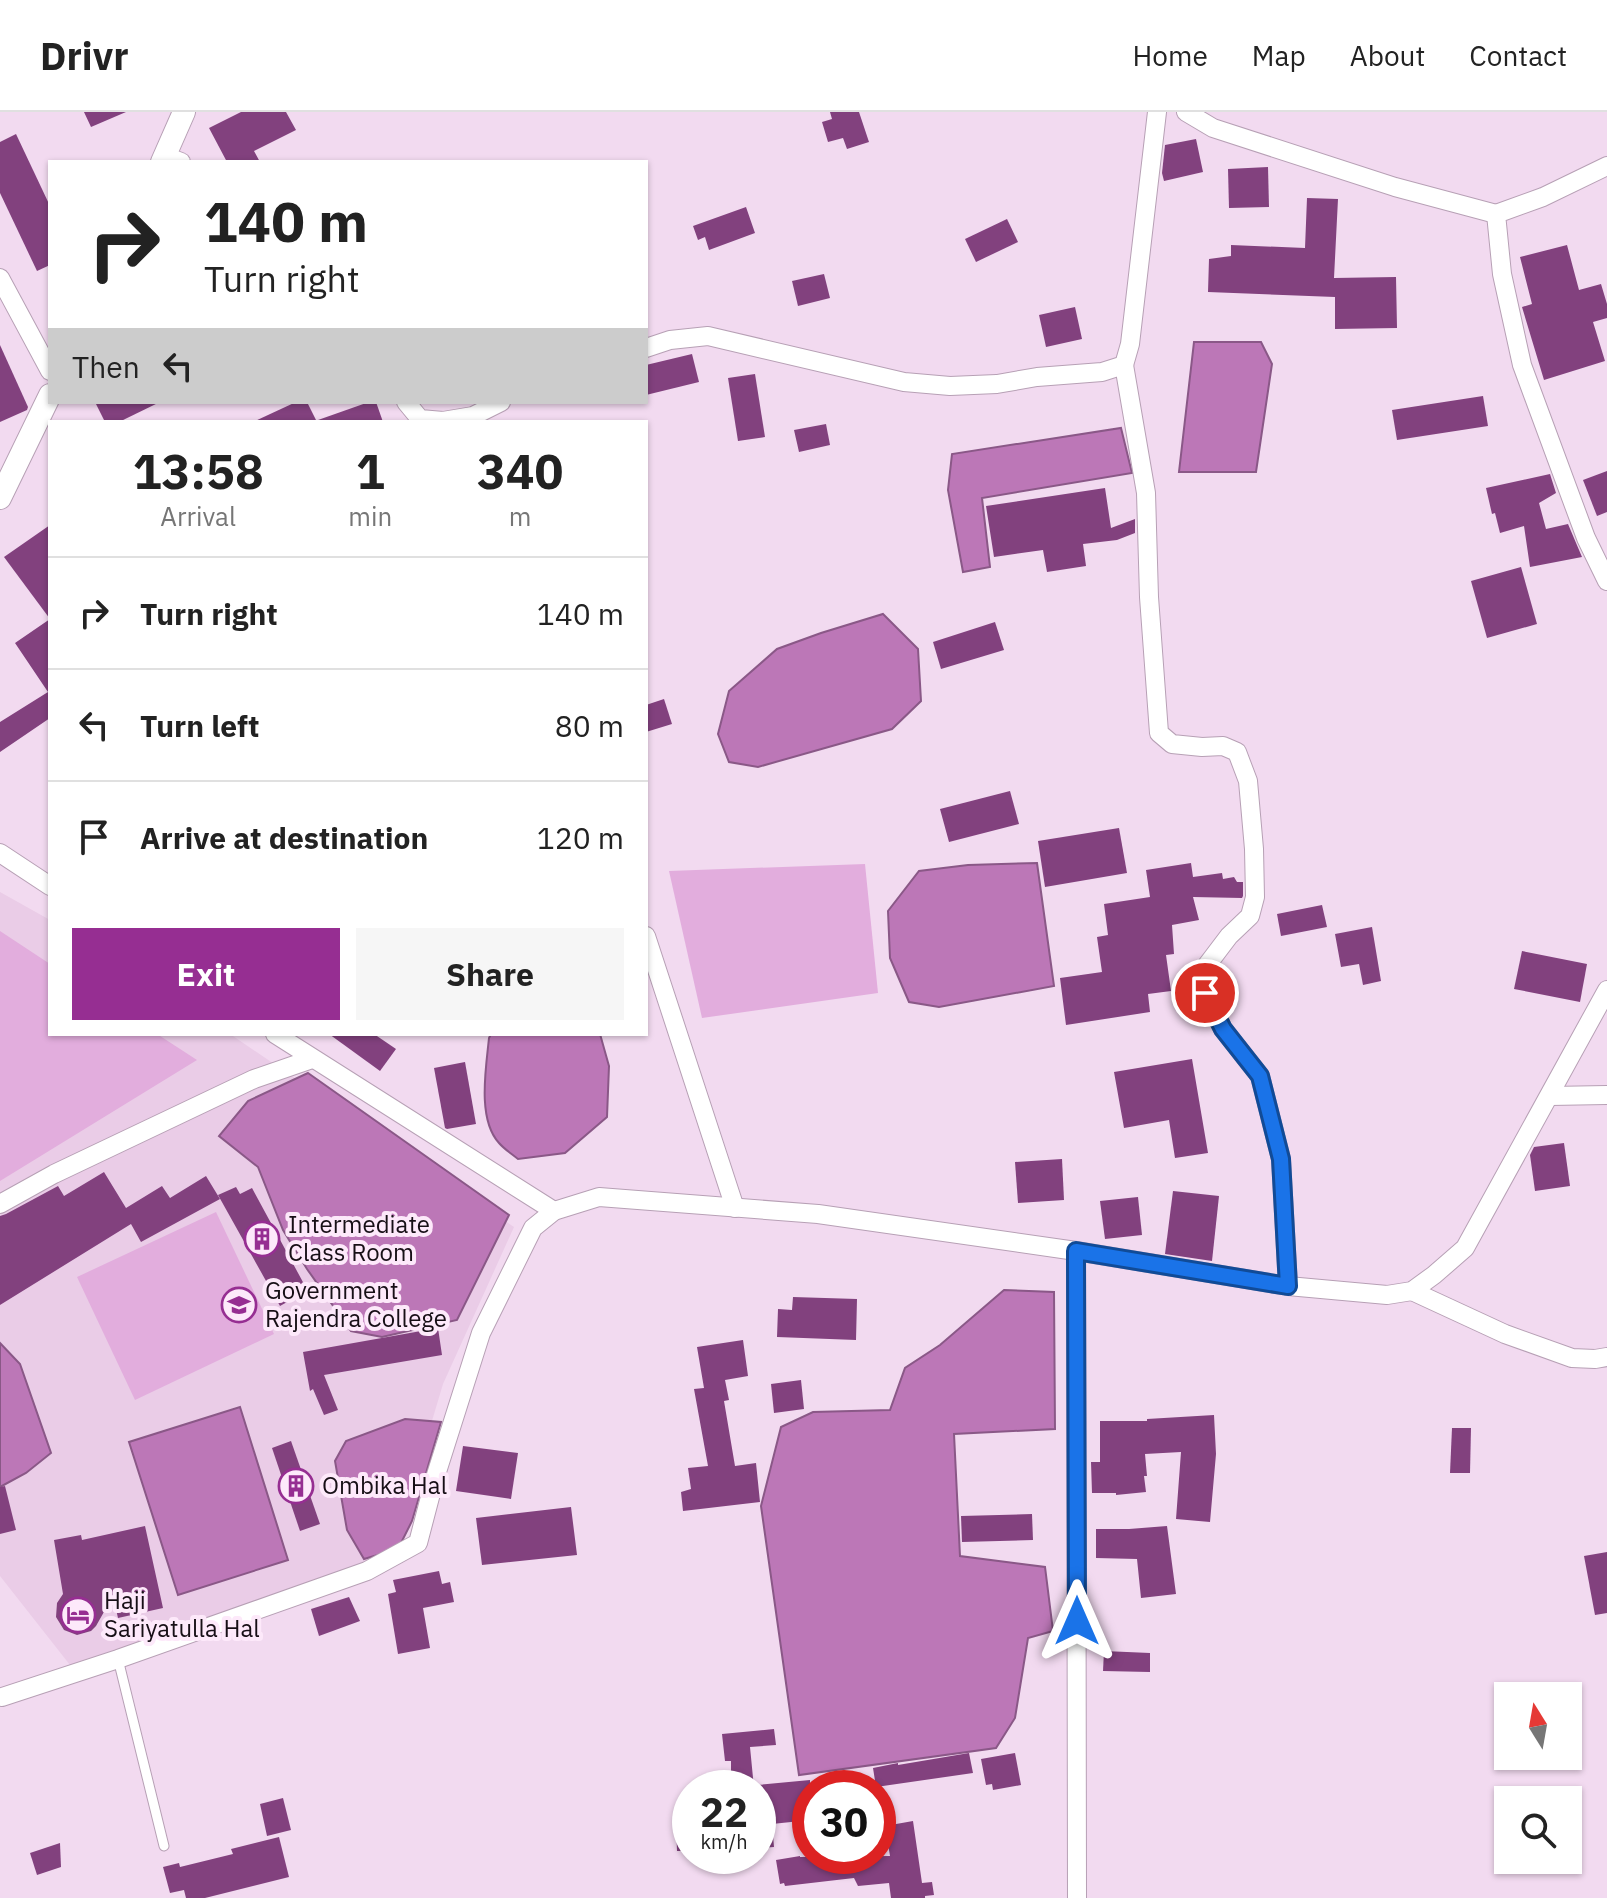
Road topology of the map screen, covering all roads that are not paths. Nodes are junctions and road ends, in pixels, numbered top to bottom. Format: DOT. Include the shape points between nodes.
graph roads {
  1 [pos="184,112"];
  2 [pos="1157,112"];
  3 [pos="1186,112"];
  4 [pos="170,160"];
  5 [pos="1607,166"];
  6 [pos="1496,214"];
  7 [pos="0,278"];
  8 [pos="648,347"];
  9 [pos="1124,365"];
  10 [pos="48,367"];
  11 [pos="48,399"];
  12 [pos="408,404"];
  13 [pos="498,404"];
  14 [pos="474,419"];
  15 [pos="432,420"];
  16 [pos="0,498"];
  17 [pos="1607,581"];
  18 [pos="0,853"];
  19 [pos="48,885"];
  20 [pos="648,942"];
  21 [pos="1607,990"];
  22 [pos="278,1036"];
  23 [pos="312,1059"];
  24 [pos="1607,1095"];
  25 [pos="1550,1096"];
  26 [pos="0,1204"];
  27 [pos="735,1208"];
  28 [pos="554,1211"];
  29 [pos="1076,1251"];
  30 [pos="1288,1286"];
  31 [pos="1412,1291"];
  32 [pos="1607,1357"];
  33 [pos="118,1659"];
  34 [pos="1,1696"];
  35 [pos="164,1846"];
  36 [pos="1077,1898"];
  1 -- 4 [label="street"];
  2 -- 9 [label="street"];
  3 -- 6 [label="street" via="1228,133"];
  5 -- 6 [label="street"];
  6 -- 17 [label="street" via="1502,274 1522,365"];
  7 -- 10 [label="street"];
  8 -- 9 [label="street" via="708,336 904,382 950,386 1102,372"];
  9 -- 30 [label="street" via="1146,493 1159,733 1172,744 1223,746 1237,752 1248,781 1255,897 1250,916 1204,969 1205,993 1223,1029 1260,1076 1281,1159"];
  11 -- 16 [label="street"];
  12 -- 15 [label="street" via="420,419"];
  13 -- 14 [label="street"];
  18 -- 19 [label="street"];
  20 -- 27 [label="street"];
  21 -- 25 [label="street"];
  22 -- 23 [label="street"];
  23 -- 26 [label="street" via="254,1079"];
  23 -- 28 [label="street"];
  24 -- 25 [label="street"];
  25 -- 31 [label="street" via="1465,1248"];
  27 -- 28 [label="street" via="599,1197"];
  27 -- 29 [label="street" via="818,1214"];
  28 -- 33 [label="street" via="533,1228 481,1333 418,1543 367,1571"];
  29 -- 30 [label="street"];
  29 -- 36 [label="street"];
  30 -- 31 [label="street" via="1387,1295"];
  31 -- 32 [label="street" via="1572,1358"];
  33 -- 34 [label="street"];
  33 -- 35 [label="lane"];
}
